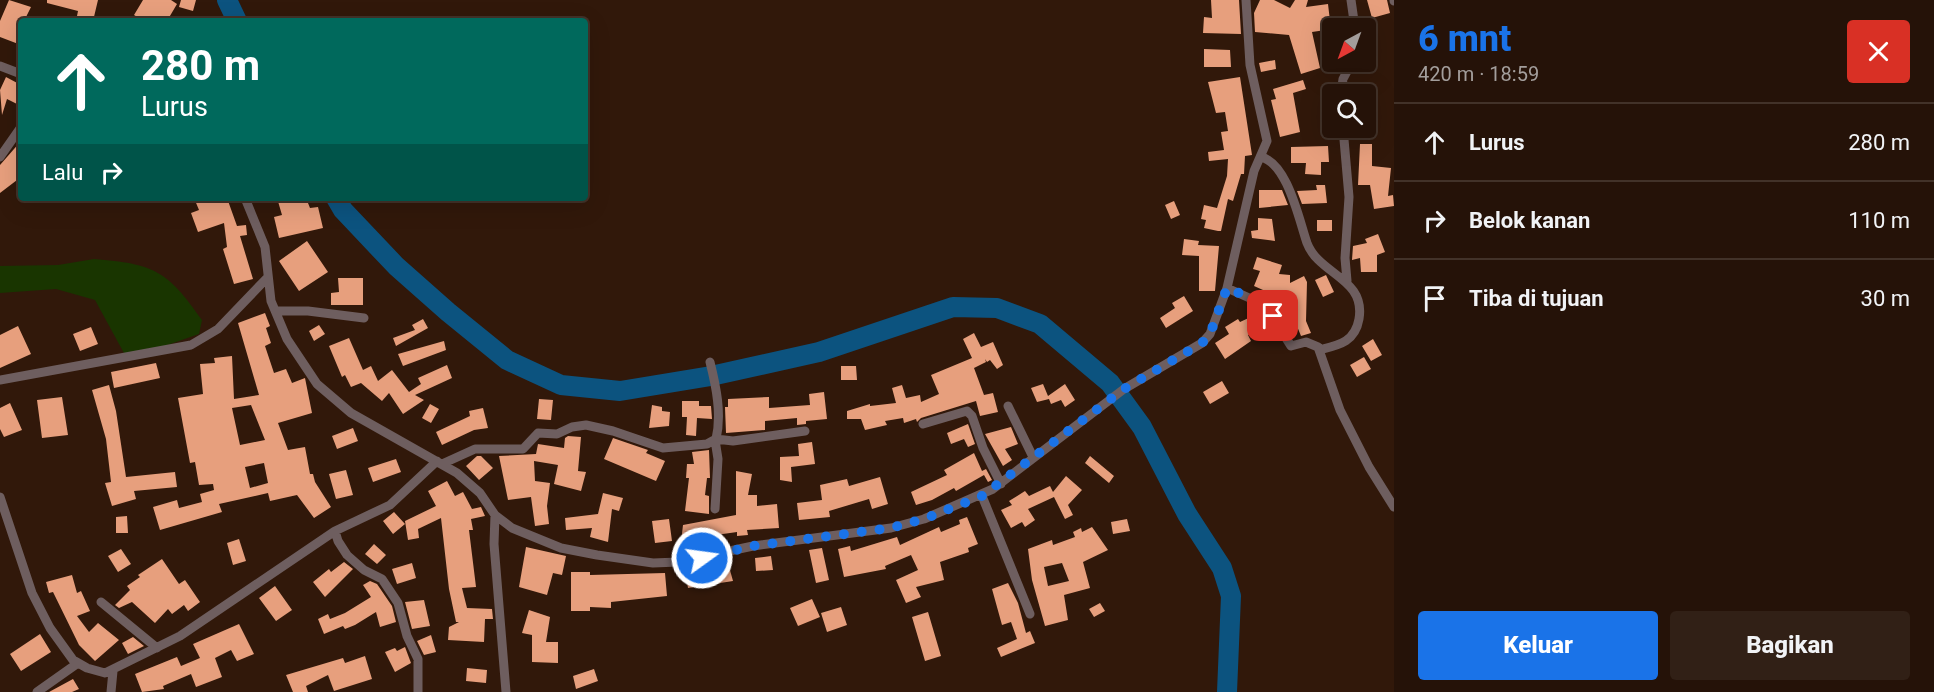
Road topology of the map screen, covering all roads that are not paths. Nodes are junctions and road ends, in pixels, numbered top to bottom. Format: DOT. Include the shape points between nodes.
graph roads {
  1 [pos="1246,0"];
  2 [pos="1351,0"];
  3 [pos="1354,18"];
  4 [pos="0,66"];
  5 [pos="18,73"];
  6 [pos="18,131"];
  7 [pos="1344,138"];
  8 [pos="0,157"];
  9 [pos="1260,157"];
  10 [pos="246,201"];
  11 [pos="268,277"];
  12 [pos="1347,281"];
  13 [pos="1227,288"];
  14 [pos="276,311"];
  15 [pos="364,318"];
  16 [pos="1319,350"];
  17 [pos="711,364"];
  18 [pos="0,380"];
  19 [pos="1008,406"];
  20 [pos="923,424"];
  21 [pos="805,431"];
  22 [pos="715,440"];
  23 [pos="1033,457"];
  24 [pos="439,463"];
  25 [pos="1001,484"];
  26 [pos="982,496"];
  27 [pos="0,497"];
  28 [pos="1394,507"];
  29 [pos="715,509"];
  30 [pos="495,515"];
  31 [pos="335,531"];
  32 [pos="101,603"];
  33 [pos="1030,614"];
  34 [pos="157,648"];
  35 [pos="78,663"];
  36 [pos="113,671"];
  37 [pos="37,692"];
  38 [pos="111,692"];
  39 [pos="418,692"];
  40 [pos="506,692"];
  1 -- 9 [label="street" via="1250,65 1267,141"];
  2 -- 3 [label="street"];
  4 -- 5 [label="street"];
  6 -- 8 [label="street"];
  7 -- 12 [label="street" via="1349,197"];
  9 -- 12 [label="street" via="1270,160 1283,177 1314,255"];
  9 -- 13 [label="street"];
  10 -- 11 [label="street" via="261,232"];
  11 -- 14 [label="street"];
  11 -- 18 [label="street" via="218,329 191,345"];
  12 -- 16 [label="street" via="1360,310 1356,329 1347,342"];
  13 -- 16 [label="street" via="1265,305 1291,346 1311,342"];
  13 -- 23 [label="street" via="1207,339 1124,389"];
  14 -- 15 [label="street"];
  14 -- 24 [label="street" via="292,347 317,384 351,413"];
  16 -- 28 [label="street" via="1340,411"];
  17 -- 22 [label="street" via="718,406"];
  19 -- 23 [label="street"];
  20 -- 25 [label="street" via="967,411"];
  21 -- 22 [label="street"];
  22 -- 24 [label="street" via="663,448 613,431 578,426 557,434 538,433 523,449 475,449"];
  22 -- 29 [label="street"];
  23 -- 25 [label="street"];
  24 -- 30 [label="street" via="474,488"];
  24 -- 31 [label="street" via="390,505"];
  25 -- 26 [label="street"];
  26 -- 30 [label="street" via="891,528 753,546 667,563 561,548 526,536"];
  26 -- 33 [label="street"];
  27 -- 35 [label="street" via="32,592 50,628"];
  30 -- 40 [label="street"];
  31 -- 34 [label="street"];
  31 -- 39 [label="street" via="347,555 382,579 398,603 418,659"];
  32 -- 34 [label="street"];
  34 -- 36 [label="street"];
  35 -- 36 [label="street" via="97,673"];
  35 -- 37 [label="street"];
  36 -- 38 [label="street"];
}
